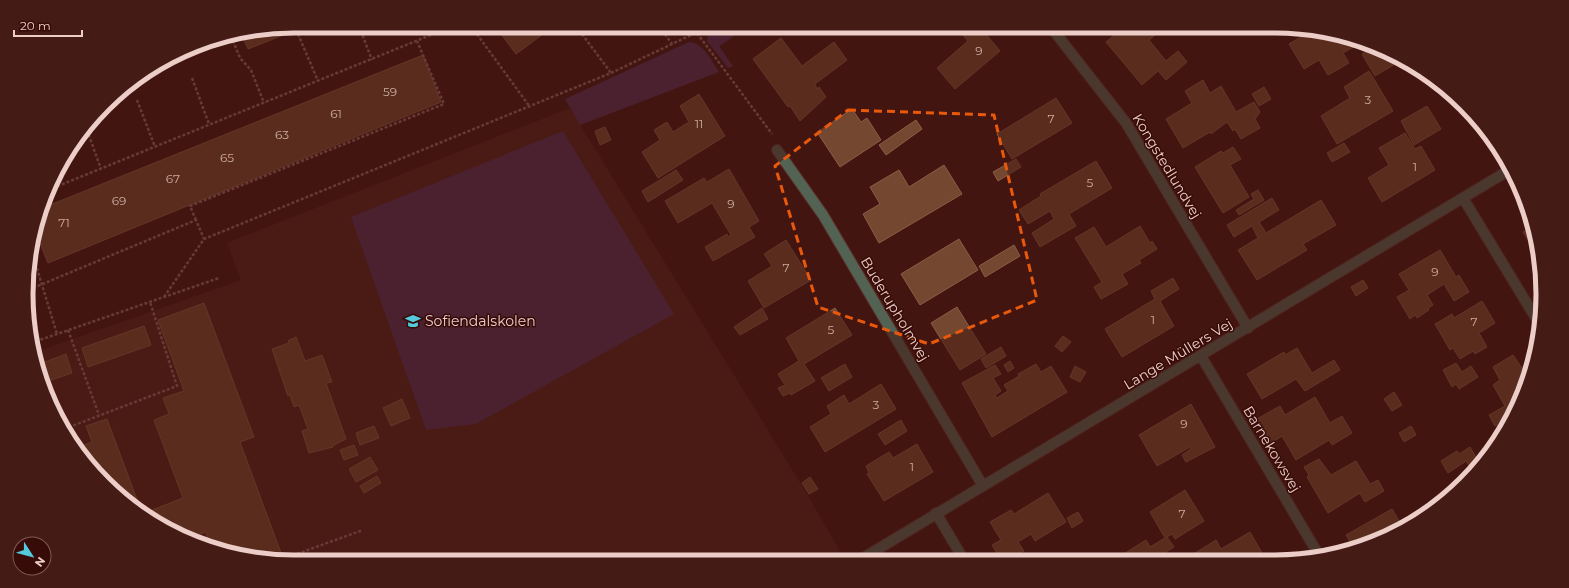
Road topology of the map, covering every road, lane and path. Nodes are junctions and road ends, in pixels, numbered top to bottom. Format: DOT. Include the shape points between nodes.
graph roads {
  1 [pos="362,33"];
  2 [pos="436,33"];
  3 [pos="476,33"];
  4 [pos="581,33"];
  5 [pos="664,33"];
  6 [pos="697,33"];
  7 [pos="1055,33"];
  8 [pos="298,34"];
  9 [pos="233,40"];
  10 [pos="417,41"];
  11 [pos="672,44"];
  12 [pos="372,60"];
  13 [pos="611,73"];
  14 [pos="192,78"];
  15 [pos="318,81"];
  16 [pos="137,100"];
  17 [pos="264,103"];
  18 [pos="530,107"];
  19 [pos="209,124"];
  20 [pos="88,134"];
  21 [pos="155,147"];
  22 [pos="776,150"];
  23 [pos="101,169"];
  24 [pos="1505,172"];
  25 [pos="56,187"];
  26 [pos="1463,198"];
  27 [pos="196,220"];
  28 [pos="204,240"];
  29 [pos="35,261"];
  30 [pos="219,278"];
  31 [pos="42,284"];
  32 [pos="33,288"];
  33 [pos="164,297"];
  34 [pos="150,302"];
  35 [pos="1535,316"];
  36 [pos="1248,328"];
  37 [pos="68,330"];
  38 [pos="57,334"];
  39 [pos="37,341"];
  40 [pos="1201,356"];
  41 [pos="99,415"];
  42 [pos="70,427"];
  43 [pos="983,486"];
  44 [pos="936,513"];
  45 [pos="363,530"];
  46 [pos="1317,552"];
  47 [pos="294,555"];
  48 [pos="868,555"];
  49 [pos="961,555"];
  1 -- 12 [label="path"];
  2 -- 10 [label="path"];
  3 -- 18 [label="path"];
  4 -- 13 [label="path"];
  5 -- 11 [label="path"];
  6 -- 11 [label="path"];
  6 -- 22 [label="path" via="772,132"];
  7 -- 36 [label="street, Kongstedlundvej" via="1126,123"];
  8 -- 15 [label="path"];
  9 -- 17 [label="path" via="240,58 251,70"];
  10 -- 12 [label="path"];
  10 -- 27 [label="path" via="444,104 190,206"];
  11 -- 13 [label="path"];
  12 -- 15 [label="path"];
  13 -- 18 [label="path"];
  14 -- 19 [label="path"];
  15 -- 17 [label="path"];
  16 -- 21 [label="path"];
  17 -- 19 [label="path"];
  18 -- 28 [label="path"];
  19 -- 21 [label="path"];
  20 -- 23 [label="path"];
  21 -- 23 [label="path"];
  22 -- 43 [label="street, Buderupholmvej" via="823,215"];
  23 -- 25 [label="path"];
  24 -- 26 [label="street, Lange Müllers Vej"];
  26 -- 35 [label="street"];
  26 -- 36 [label="street, Lange Müllers Vej"];
  27 -- 28 [label="path"];
  27 -- 31 [label="path"];
  28 -- 33 [label="path"];
  29 -- 31 [label="path"];
  30 -- 33 [label="path"];
  31 -- 32 [label="path"];
  31 -- 38 [label="path"];
  33 -- 34 [label="path"];
  34 -- 37 [label="path"];
  34 -- 41 [label="path" via="177,386"];
  36 -- 40 [label="street, Lange Müllers Vej"];
  37 -- 38 [label="path"];
  37 -- 41 [label="path"];
  38 -- 39 [label="path"];
  40 -- 43 [label="street, Lange Müllers Vej"];
  40 -- 46 [label="street, Barnekowsvej"];
  41 -- 42 [label="path"];
  43 -- 44 [label="street, Lange Müllers Vej"];
  44 -- 48 [label="street, Lange Müllers Vej"];
  44 -- 49 [label="street"];
  45 -- 47 [label="path"];
}
